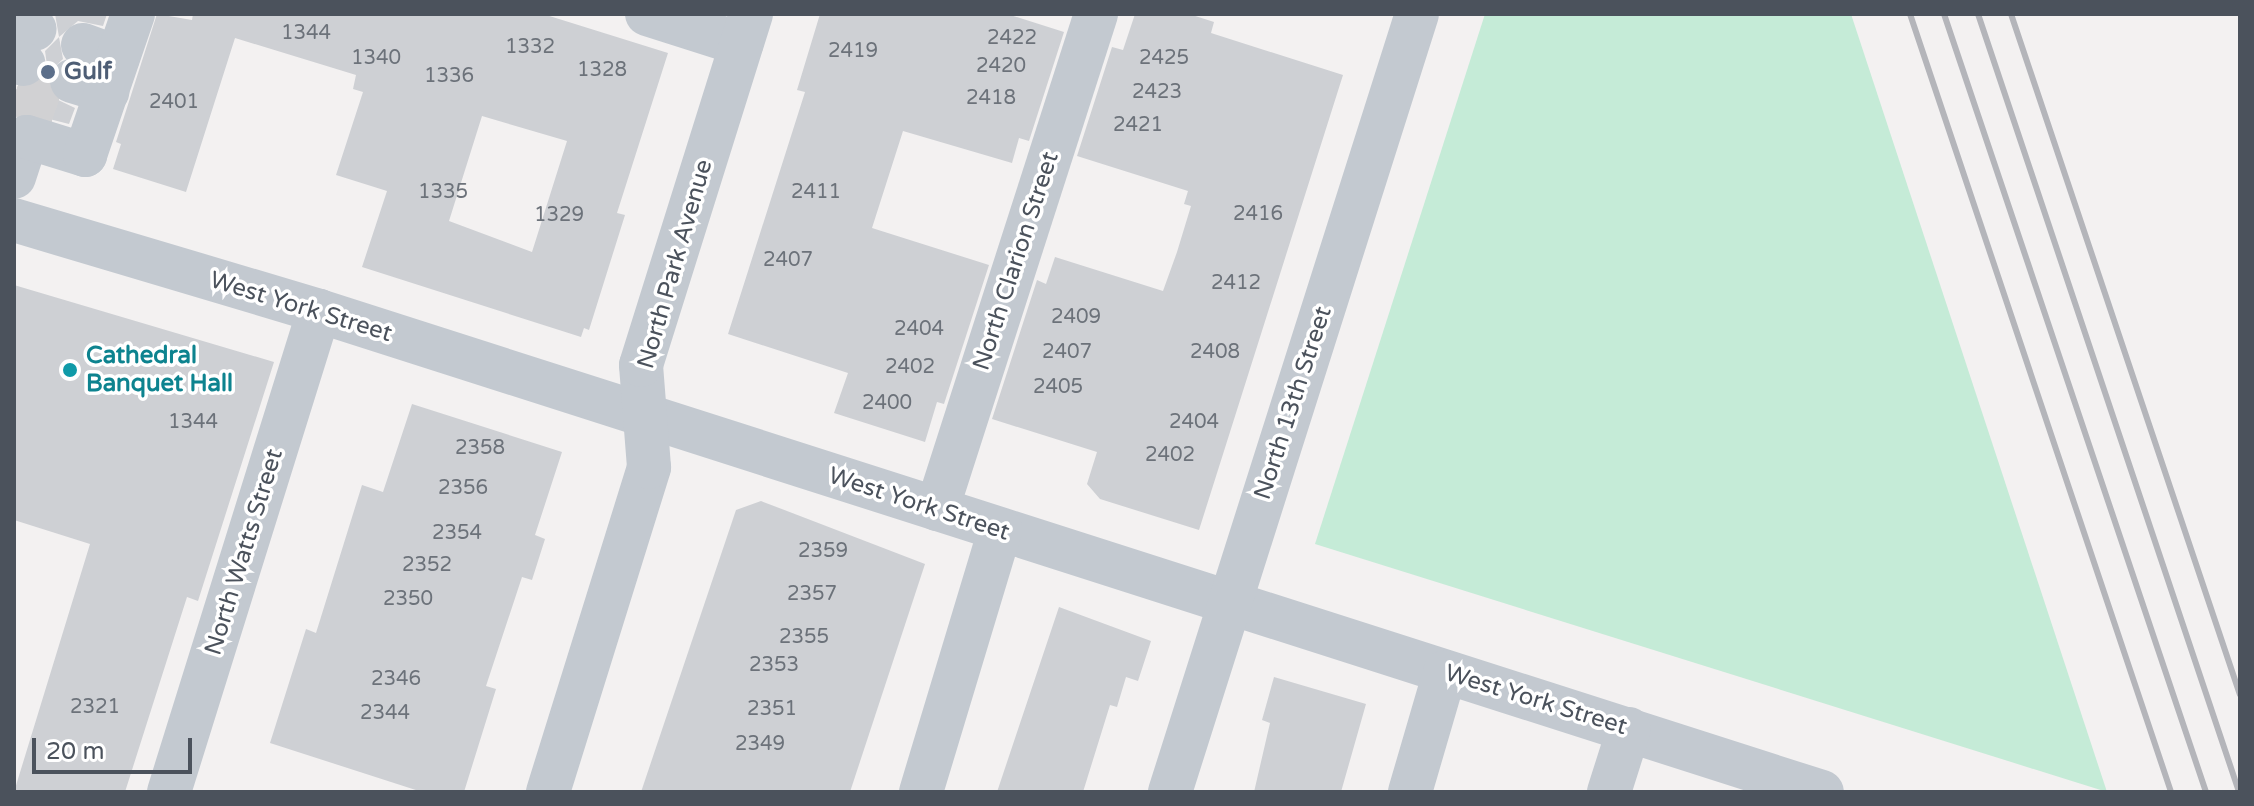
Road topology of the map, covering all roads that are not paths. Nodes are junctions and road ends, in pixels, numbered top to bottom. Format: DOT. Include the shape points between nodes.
graph roads {
  1 [pos="647,14"];
  2 [pos="1096,14"];
  3 [pos="1417,14"];
  4 [pos="746,29"];
  5 [pos="101,62"];
  6 [pos="18,149"];
  7 [pos="14,220"];
  8 [pos="319,311"];
  9 [pos="642,417"];
  10 [pos="937,509"];
  11 [pos="1000,530"];
  12 [pos="1229,604"];
  13 [pos="1445,672"];
  14 [pos="1629,729"];
  15 [pos="169,792"];
  16 [pos="548,792"];
  17 [pos="921,792"];
  18 [pos="1170,792"];
  19 [pos="1410,792"];
  20 [pos="1609,792"];
  21 [pos="1822,792"];
  1 -- 4 [label="street"];
  2 -- 10 [label="street, North Clarion Street"];
  3 -- 12 [label="street, North 13th Street"];
  4 -- 9 [label="street, North Park Avenue" via="641,365"];
  5 -- 6 [label="street" via="85,155"];
  7 -- 8 [label="street, West York Street"];
  8 -- 9 [label="street, West York Street"];
  8 -- 15 [label="street, North Watts Street"];
  9 -- 10 [label="street, West York Street"];
  9 -- 16 [label="street, North Park Avenue" via="649,467"];
  10 -- 11 [label="street, West York Street"];
  11 -- 12 [label="street, West York Street"];
  11 -- 17 [label="street"];
  12 -- 13 [label="street, West York Street"];
  12 -- 18 [label="street, North 13th Street"];
  13 -- 14 [label="street, West York Street"];
  13 -- 19 [label="street"];
  14 -- 20 [label="street"];
  14 -- 21 [label="street, West York Street"];
}
